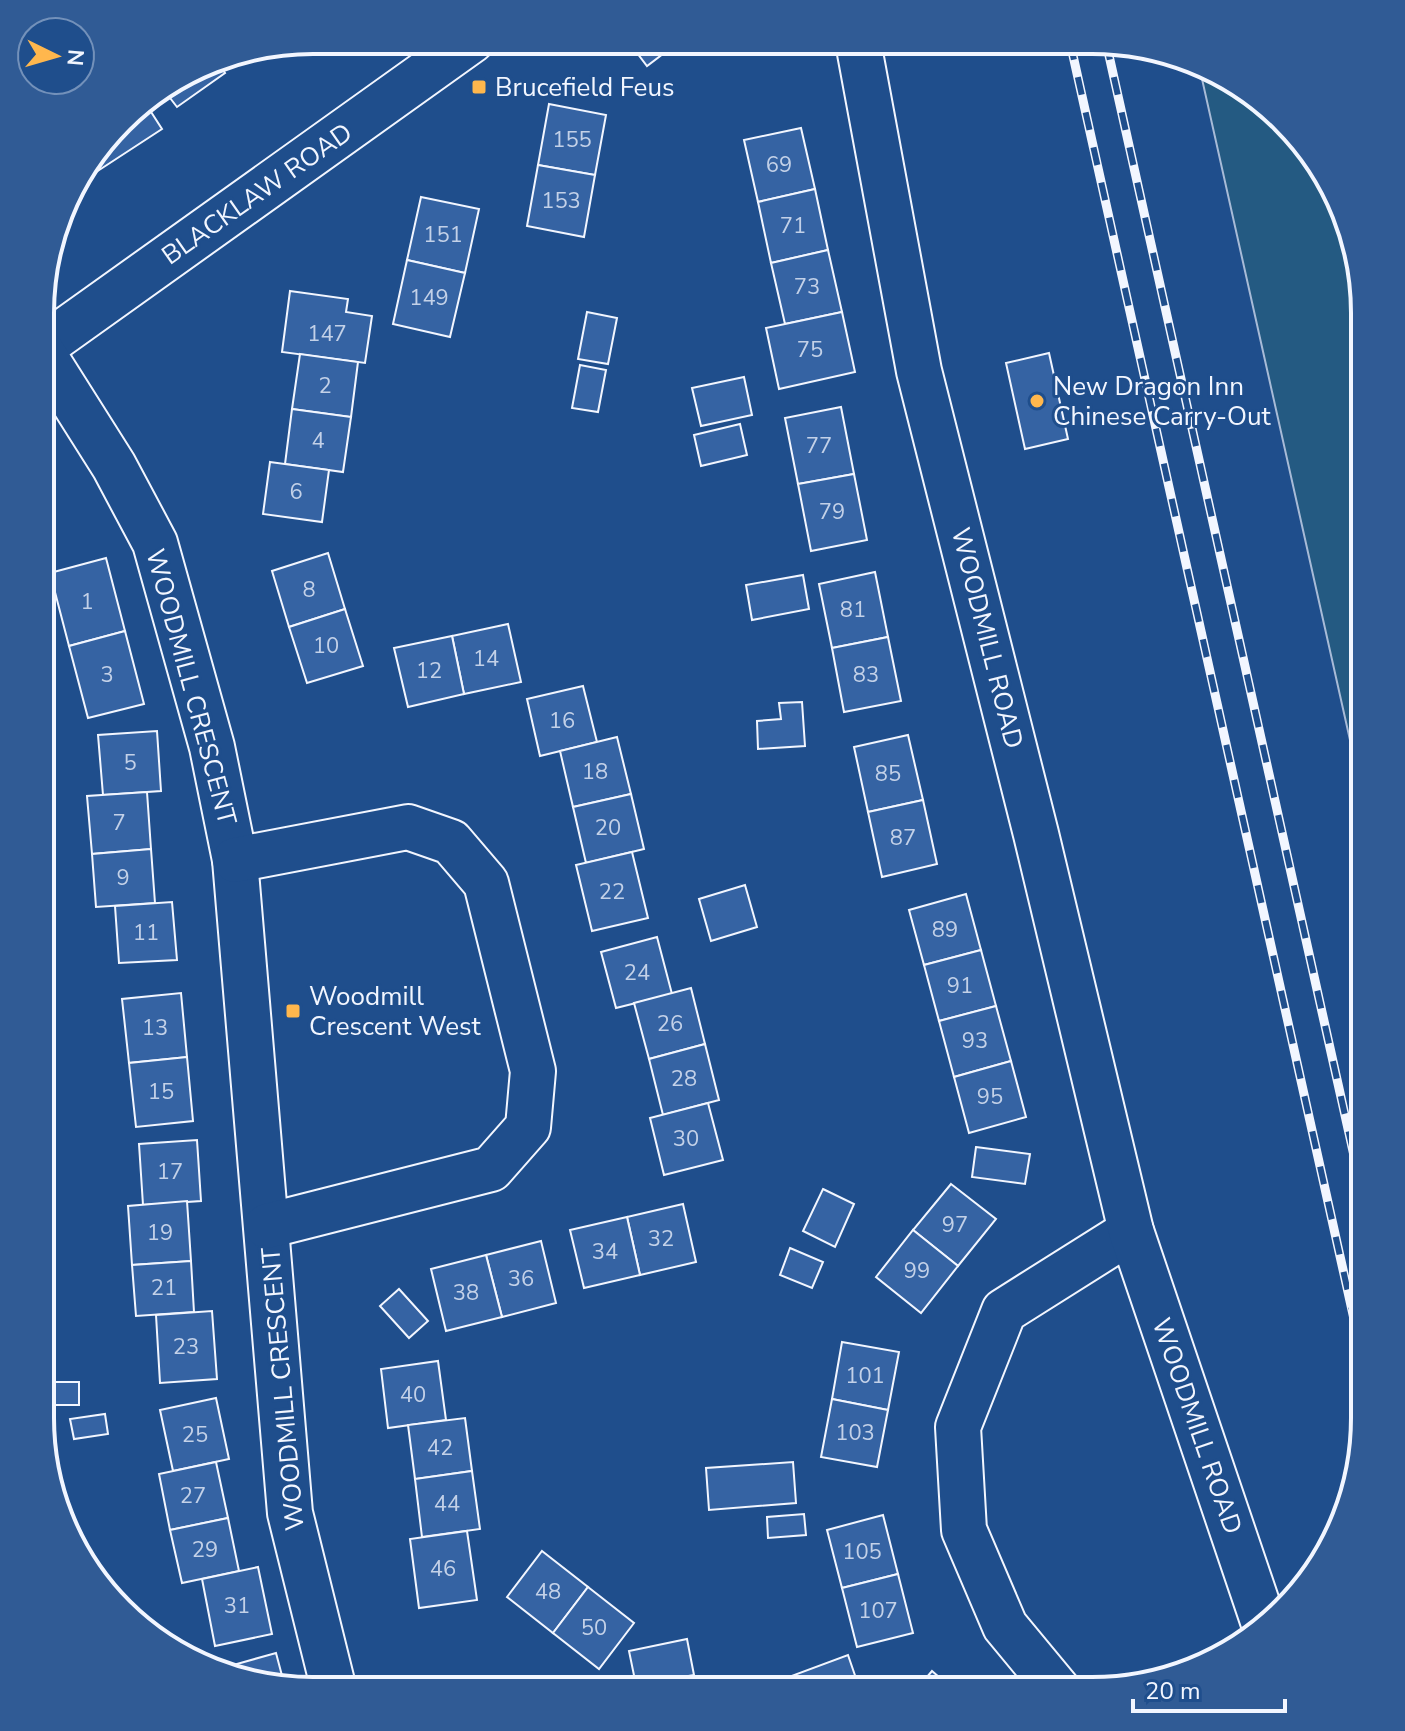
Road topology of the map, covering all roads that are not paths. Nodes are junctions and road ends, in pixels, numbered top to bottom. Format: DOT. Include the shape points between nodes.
graph roads {
  1 [pos="860,54"];
  2 [pos="451,55"];
  3 [pos="54,340"];
  4 [pos="54,368"];
  5 [pos="235,860"];
  6 [pos="267,1226"];
  7 [pos="1131,1231"];
  8 [pos="1261,1614"];
  9 [pos="331,1676"];
  10 [pos="1046,1676"];
  1 -- 7 [label="street, WOODMILL ROAD" via="919,371"];
  2 -- 3 [label="street, BLACKLAW ROAD"];
  4 -- 5 [label="street, WOODMILL CRESCENT" via="155,543 212,747"];
  5 -- 6 [label="street, WOODMILL CRESCENT"];
  5 -- 6 [label="street, WOODMILL CRESCENT" via="408,827 451,842 486,883 533,1071 528,1127 491,1169"];
  6 -- 9 [label="street, WOODMILL CRESCENT" via="290,1513"];
  7 -- 8 [label="street, WOODMILL ROAD"];
  7 -- 10 [label="street" via="1004,1311 958,1427 964,1530 1005,1626"];
}
